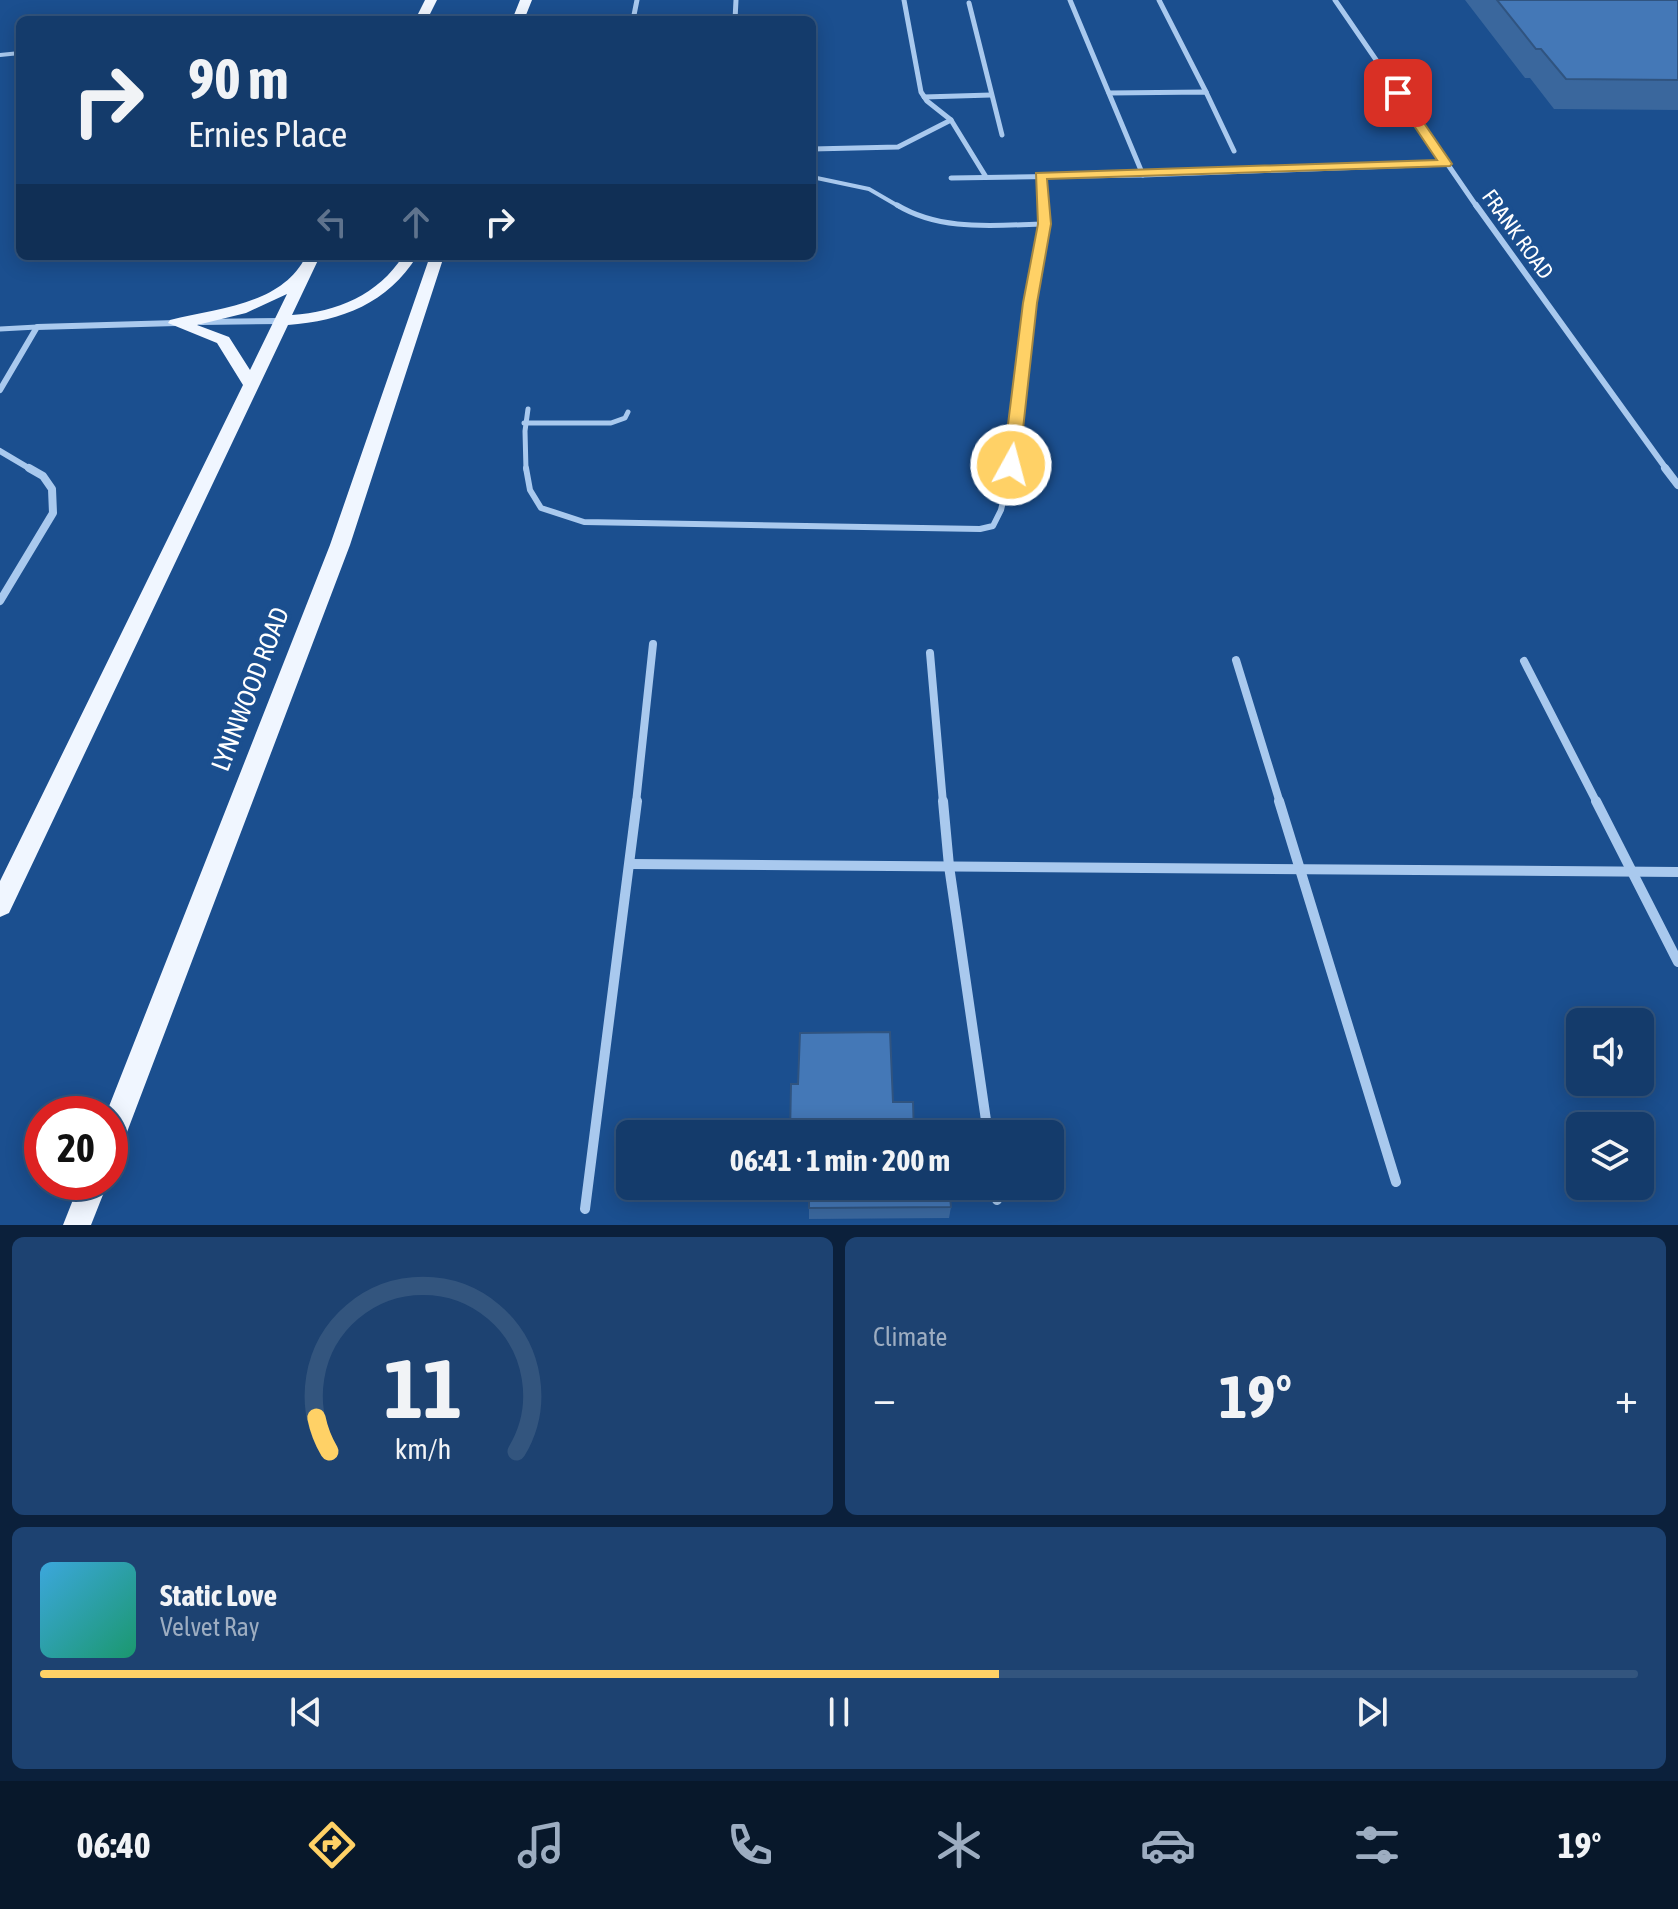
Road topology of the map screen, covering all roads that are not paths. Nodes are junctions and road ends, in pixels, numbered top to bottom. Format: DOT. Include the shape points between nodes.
graph roads {
  1 [pos="904,0"];
  2 [pos="1070,0"];
  3 [pos="1159,0"];
  4 [pos="1335,0"];
  5 [pos="969,3"];
  6 [pos="1206,92"];
  7 [pos="1109,93"];
  8 [pos="991,95"];
  9 [pos="924,97"];
  10 [pos="951,120"];
  11 [pos="1002,135"];
  12 [pos="816,149"];
  13 [pos="1234,151"];
  14 [pos="1446,164"];
  15 [pos="1143,175"];
  16 [pos="1041,176"];
  17 [pos="986,177"];
  18 [pos="816,178"];
  19 [pos="951,178"];
  20 [pos="1045,224"];
  21 [pos="311,260"];
  22 [pos="407,260"];
  23 [pos="436,260"];
  24 [pos="306,272"];
  25 [pos="281,321"];
  26 [pos="176,323"];
  27 [pos="37,327"];
  28 [pos="0,329"];
  29 [pos="251,385"];
  30 [pos="0,390"];
  31 [pos="528,409"];
  32 [pos="628,412"];
  33 [pos="524,423"];
  34 [pos="0,451"];
  35 [pos="1678,484"];
  36 [pos="0,601"];
  37 [pos="653,644"];
  38 [pos="930,653"];
  39 [pos="1236,660"];
  40 [pos="1524,661"];
  41 [pos="630,864"];
  42 [pos="949,866"];
  43 [pos="1300,870"];
  44 [pos="1678,872"];
  45 [pos="1633,873"];
  46 [pos="0,906"];
  47 [pos="1678,962"];
  48 [pos="127,1096"];
  49 [pos="986,1120"];
  50 [pos="1396,1182"];
  51 [pos="87,1200"];
  52 [pos="585,1209"];
  53 [pos="77,1225"];
  1 -- 9 [label="street"];
  2 -- 7 [label="street"];
  3 -- 6 [label="street"];
  4 -- 14 [label="street, FRANK ROAD"];
  5 -- 8 [label="street"];
  6 -- 7 [label="street"];
  6 -- 13 [label="street"];
  7 -- 15 [label="street"];
  8 -- 9 [label="street"];
  8 -- 11 [label="street"];
  9 -- 10 [label="street"];
  10 -- 12 [label="street" via="898,147"];
  10 -- 17 [label="street"];
  14 -- 15 [label="street"];
  14 -- 35 [label="street, FRANK ROAD"];
  15 -- 16 [label="street"];
  16 -- 17 [label="street"];
  16 -- 20 [label="lane"];
  17 -- 19 [label="street"];
  18 -- 20 [label="lane" via="869,189 933,222"];
  20 -- 33 [label="lane" via="1011,465 1002,510 993,526 584,522 540,507 529,494"];
  21 -- 24 [label="main road"];
  22 -- 25 [label="main road" via="393,282 370,298 311,320"];
  23 -- 48 [label="main road, LYNNWOOD ROAD" via="340,545"];
  24 -- 25 [label="main road"];
  24 -- 26 [label="main road" via="259,303"];
  25 -- 26 [label="street"];
  25 -- 29 [label="main road"];
  26 -- 27 [label="street"];
  26 -- 29 [label="main road" via="223,340"];
  27 -- 28 [label="lane"];
  27 -- 30 [label="street"];
  29 -- 46 [label="main road"];
  31 -- 33 [label="lane"];
  32 -- 33 [label="lane" via="611,423"];
  34 -- 36 [label="street" via="43,476 52,489 53,513"];
  37 -- 41 [label="street"];
  38 -- 42 [label="street"];
  39 -- 43 [label="street"];
  40 -- 45 [label="street"];
  41 -- 42 [label="street"];
  41 -- 52 [label="street"];
  42 -- 43 [label="street"];
  42 -- 49 [label="street"];
  43 -- 45 [label="street"];
  43 -- 50 [label="street"];
  44 -- 45 [label="street"];
  45 -- 47 [label="street"];
  51 -- 53 [label="main road"];
}
